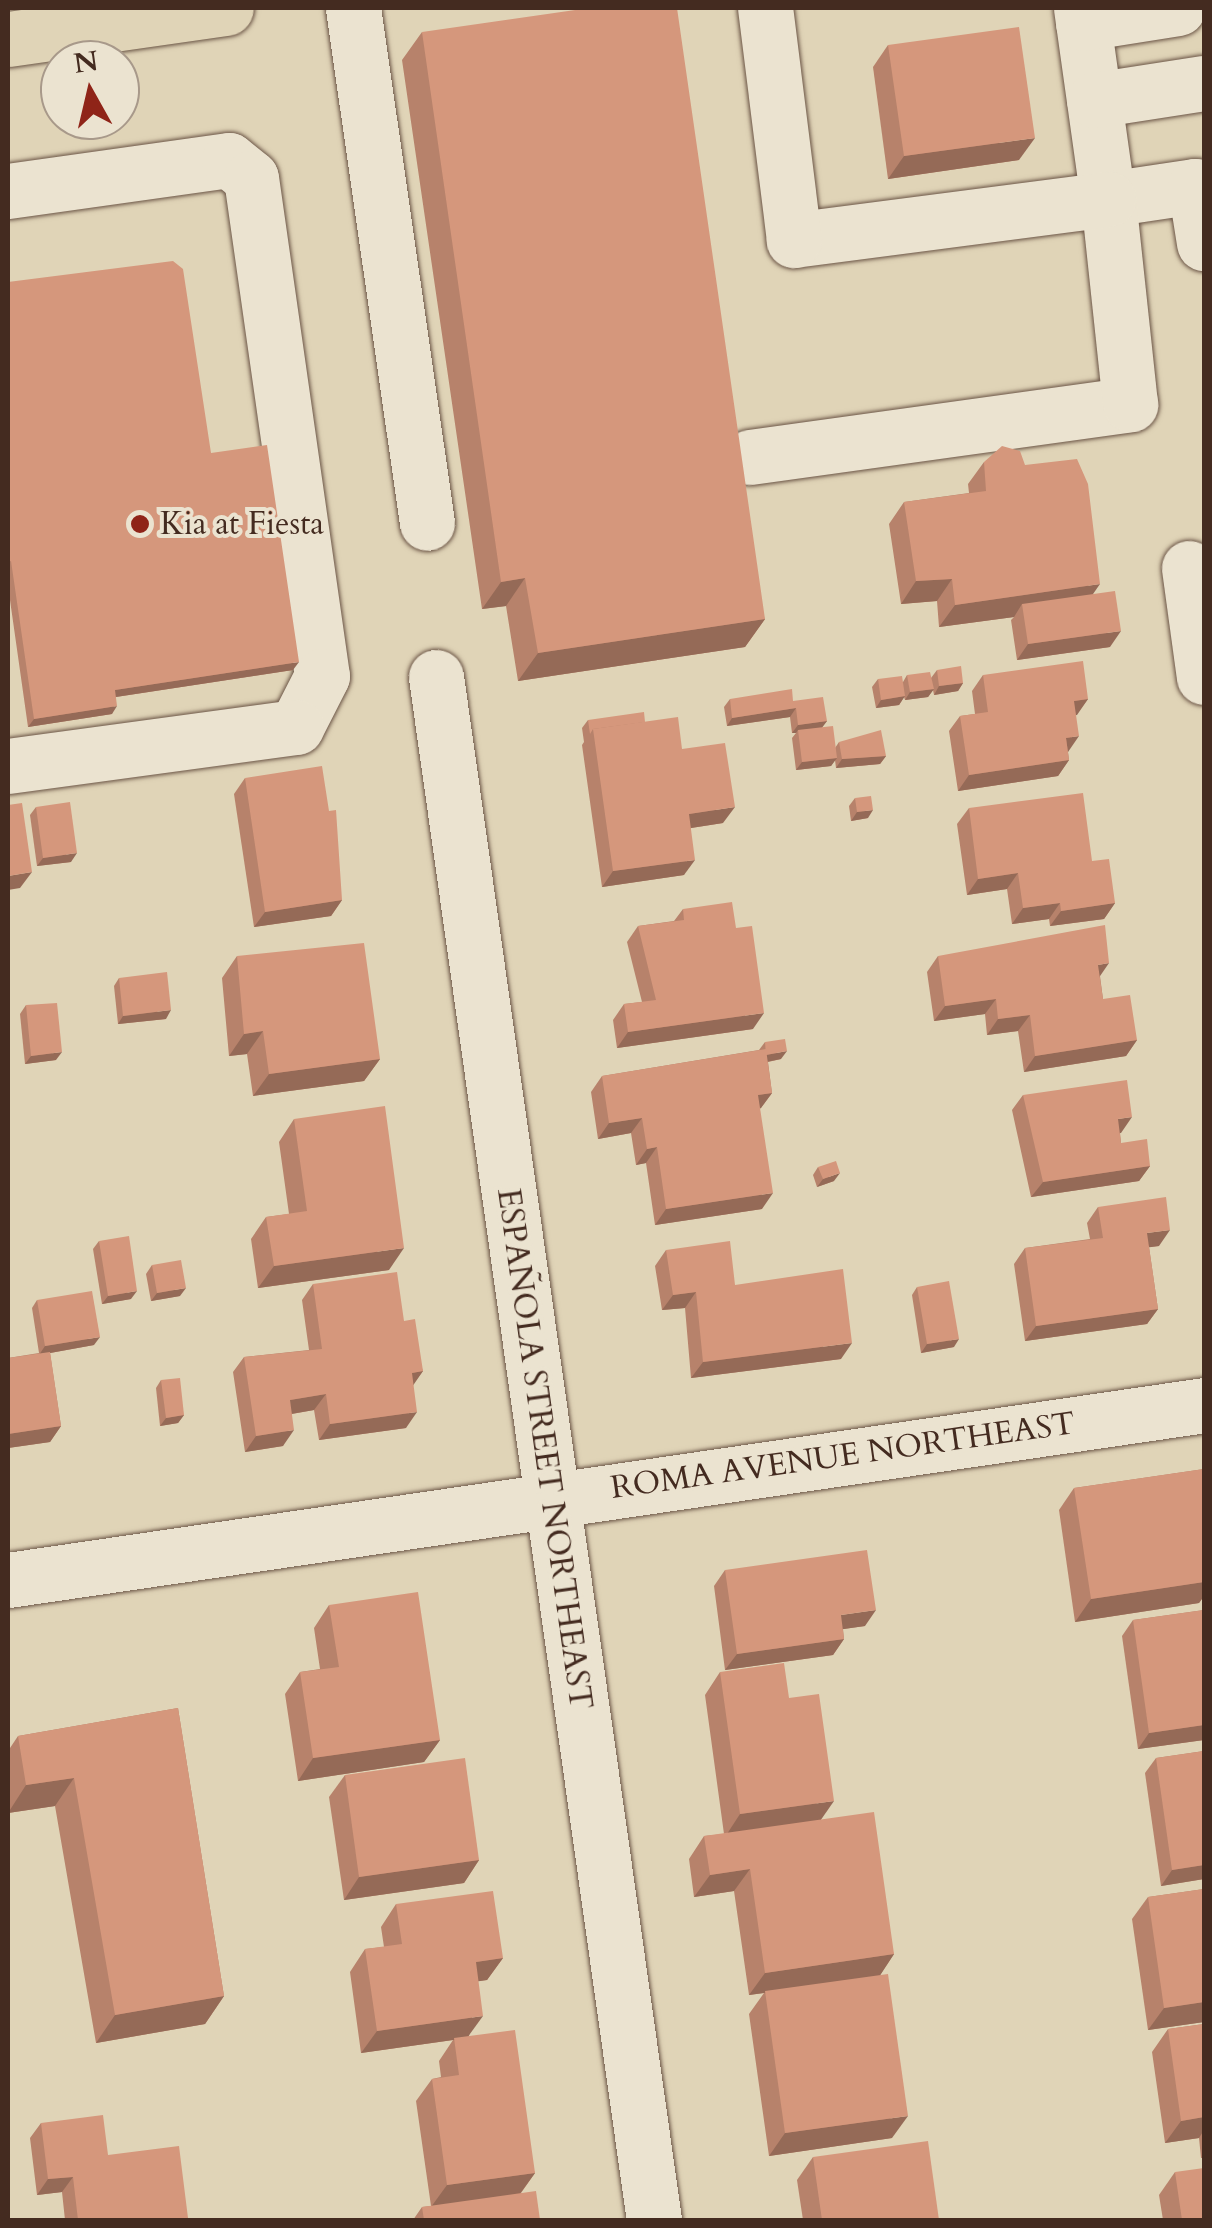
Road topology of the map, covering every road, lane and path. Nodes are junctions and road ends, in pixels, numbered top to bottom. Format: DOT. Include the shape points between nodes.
graph roads {
  1 [pos="226,8"];
  2 [pos="353,8"];
  3 [pos="765,8"];
  4 [pos="1178,8"];
  5 [pos="1082,15"];
  6 [pos="8,39"];
  7 [pos="1204,83"];
  8 [pos="1094,100"];
  9 [pos="8,190"];
  10 [pos="1108,198"];
  11 [pos="1204,243"];
  12 [pos="750,457"];
  13 [pos="427,523"];
  14 [pos="1190,568"];
  15 [pos="436,677"];
  16 [pos="1204,678"];
  17 [pos="8,766"];
  18 [pos="1204,1405"];
  19 [pos="550,1498"];
  20 [pos="8,1580"];
  21 [pos="654,2220"];
  1 -- 6 [label="main road"];
  2 -- 13 [label="street"];
  3 -- 10 [label="street" via="794,240"];
  4 -- 5 [label="street"];
  5 -- 8 [label="street"];
  7 -- 8 [label="street"];
  8 -- 10 [label="street"];
  9 -- 17 [label="street" via="228,160 251,178 322,676 296,727"];
  10 -- 11 [label="street" via="1195,186"];
  10 -- 12 [label="street" via="1130,404"];
  14 -- 16 [label="street"];
  15 -- 19 [label="street, ESPAÑOLA STREET NORTHEAST"];
  18 -- 19 [label="street, ROMA AVENUE NORTHEAST"];
  19 -- 20 [label="street, ROMA AVENUE NORTHEAST"];
  19 -- 21 [label="street, ESPAÑOLA STREET NORTHEAST"];
}
